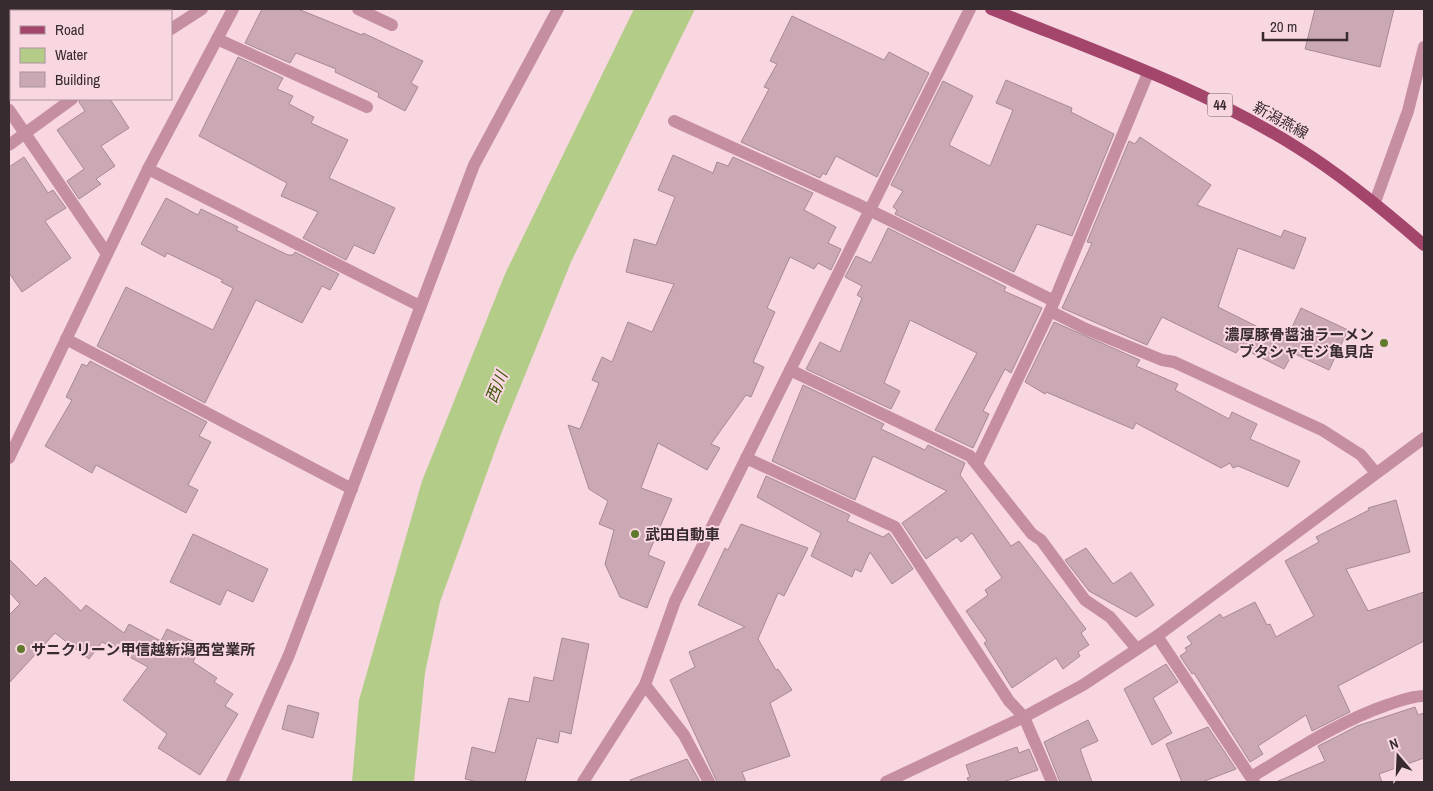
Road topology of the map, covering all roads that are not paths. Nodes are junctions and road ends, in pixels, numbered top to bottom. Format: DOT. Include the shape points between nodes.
graph roads {
  1 [pos="202,9"];
  2 [pos="233,9"];
  3 [pos="359,9"];
  4 [pos="558,9"];
  5 [pos="970,9"];
  6 [pos="991,9"];
  7 [pos="392,25"];
  8 [pos="172,28"];
  9 [pos="217,38"];
  10 [pos="1424,46"];
  11 [pos="1148,73"];
  12 [pos="71,100"];
  13 [pos="367,107"];
  14 [pos="9,110"];
  15 [pos="674,121"];
  16 [pos="25,134"];
  17 [pos="9,145"];
  18 [pos="148,169"];
  19 [pos="1375,202"];
  20 [pos="869,211"];
  21 [pos="1424,245"];
  22 [pos="107,254"];
  23 [pos="420,306"];
  24 [pos="1052,306"];
  25 [pos="66,339"];
  26 [pos="790,370"];
  27 [pos="1424,438"];
  28 [pos="9,458"];
  29 [pos="746,458"];
  30 [pos="977,464"];
  31 [pos="1376,473"];
  32 [pos="352,489"];
  33 [pos="1157,636"];
  34 [pos="1137,649"];
  35 [pos="645,685"];
  36 [pos="1424,696"];
  37 [pos="1024,717"];
  38 [pos="1252,780"];
  39 [pos="232,782"];
  40 [pos="583,782"];
  41 [pos="709,782"];
  42 [pos="886,782"];
  43 [pos="1052,782"];
  1 -- 8 [label="street"];
  2 -- 9 [label="street"];
  3 -- 7 [label="street"];
  4 -- 23 [label="street" via="474,165"];
  5 -- 20 [label="street"];
  6 -- 11 [label="main road, 新潟燕線 / 44"];
  9 -- 13 [label="street"];
  9 -- 18 [label="street"];
  10 -- 19 [label="street" via="1408,112"];
  11 -- 19 [label="main road, 新潟燕線 / 44" via="1217,103 1298,148"];
  11 -- 24 [label="street"];
  12 -- 16 [label="street"];
  14 -- 16 [label="street"];
  15 -- 20 [label="street"];
  16 -- 17 [label="street"];
  16 -- 22 [label="street"];
  18 -- 22 [label="street"];
  18 -- 23 [label="street"];
  19 -- 21 [label="main road, 新潟燕線 / 44"];
  20 -- 24 [label="street"];
  20 -- 26 [label="street"];
  22 -- 25 [label="street"];
  23 -- 32 [label="street"];
  24 -- 30 [label="street"];
  24 -- 31 [label="street" via="1154,357 1174,362 1322,430 1361,455"];
  25 -- 28 [label="street"];
  25 -- 32 [label="street"];
  26 -- 29 [label="street"];
  26 -- 30 [label="street" via="970,456"];
  27 -- 31 [label="street"];
  29 -- 35 [label="street" via="675,601"];
  29 -- 37 [label="street" via="895,528 1009,701"];
  30 -- 34 [label="street" via="1032,534 1041,540 1085,600 1110,616"];
  31 -- 33 [label="street"];
  32 -- 39 [label="street" via="289,655"];
  33 -- 34 [label="street"];
  33 -- 38 [label="street"];
  34 -- 37 [label="street"];
  35 -- 40 [label="street"];
  35 -- 41 [label="street" via="684,735"];
  36 -- 38 [label="street" via="1414,696 1376,709 1334,728"];
  37 -- 42 [label="street"];
  37 -- 43 [label="street"];
}
